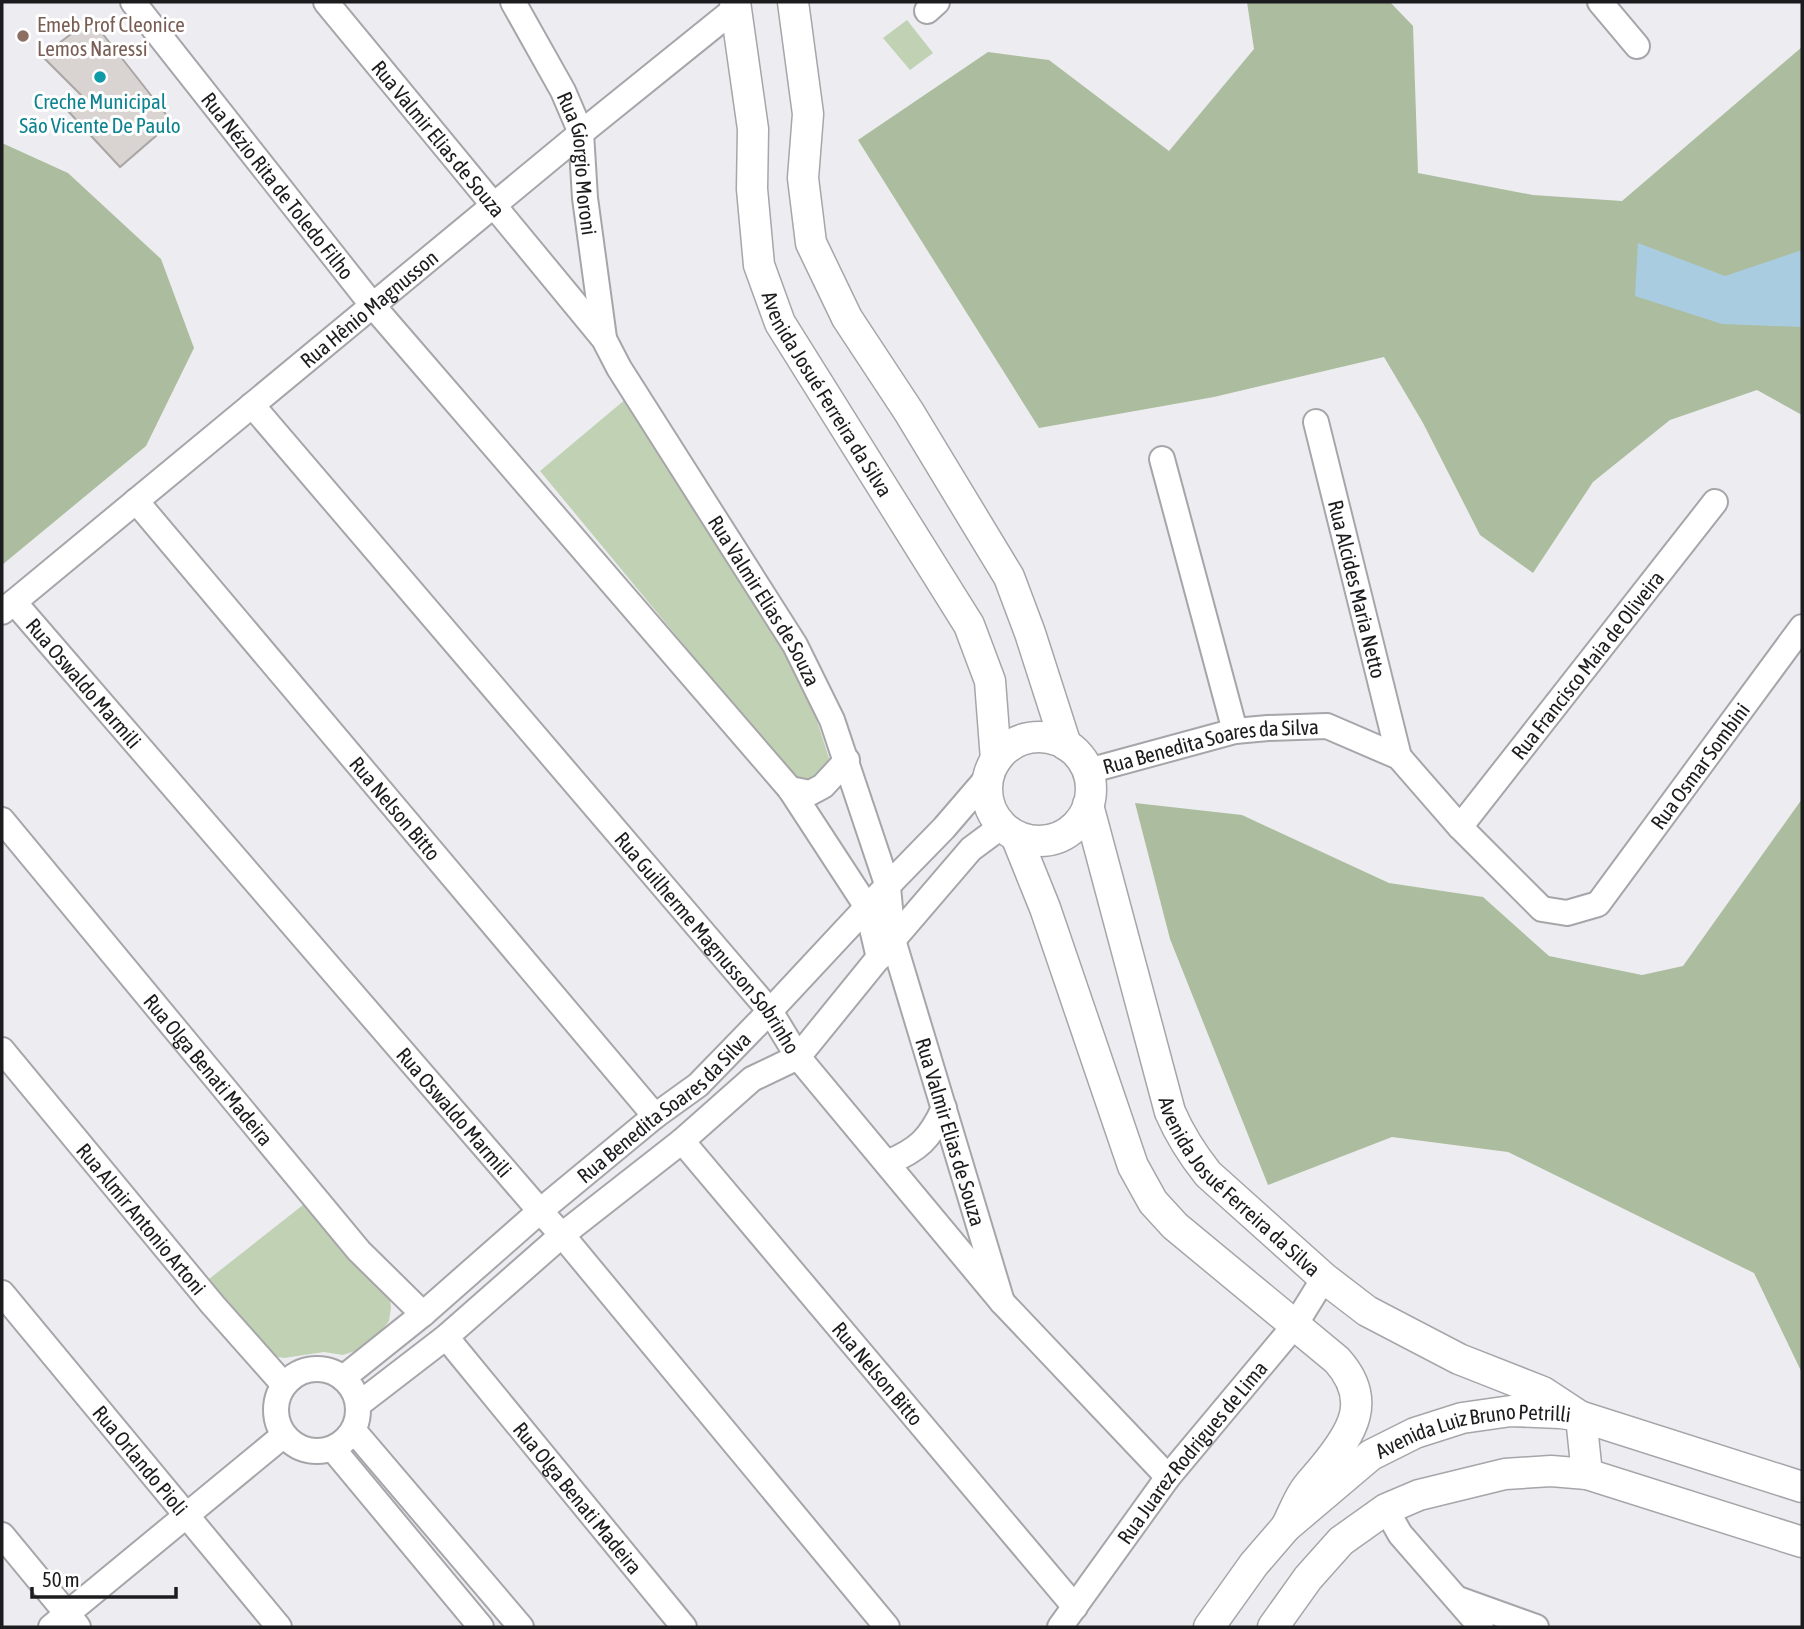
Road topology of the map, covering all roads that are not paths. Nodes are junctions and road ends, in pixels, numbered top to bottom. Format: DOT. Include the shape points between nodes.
graph roads {
  1 [pos="133,2"];
  2 [pos="326,2"];
  3 [pos="513,2"];
  4 [pos="793,2"];
  5 [pos="1600,2"];
  6 [pos="740,4"];
  7 [pos="1637,46"];
  8 [pos="581,133"];
  9 [pos="493,206"];
  10 [pos="373,306"];
  11 [pos="604,339"];
  12 [pos="252,405"];
  13 [pos="1316,422"];
  14 [pos="1162,459"];
  15 [pos="136,501"];
  16 [pos="1715,502"];
  17 [pos="8,607"];
  18 [pos="1802,627"];
  19 [pos="1235,731"];
  20 [pos="1066,745"];
  21 [pos="1399,757"];
  22 [pos="847,760"];
  23 [pos="992,769"];
  24 [pos="1088,771"];
  25 [pos="790,789"];
  26 [pos="1088,805"];
  27 [pos="2,820"];
  28 [pos="1460,827"];
  29 [pos="1009,831"];
  30 [pos="888,887"];
  31 [pos="1598,904"];
  32 [pos="867,906"];
  33 [pos="886,949"];
  34 [pos="770,1011"];
  35 [pos="2,1050"];
  36 [pos="799,1056"];
  37 [pos="944,1108"];
  38 [pos="655,1116"];
  39 [pos="682,1141"];
  40 [pos="887,1163"];
  41 [pos="540,1211"];
  42 [pos="562,1235"];
  43 [pos="1324,1278"];
  44 [pos="2,1293"];
  45 [pos="1002,1302"];
  46 [pos="423,1314"];
  47 [pos="1295,1325"];
  48 [pos="446,1337"];
  49 [pos="343,1378"];
  50 [pos="284,1385"];
  51 [pos="359,1404"];
  52 [pos="1581,1417"];
  53 [pos="354,1431"];
  54 [pos="285,1435"];
  55 [pos="333,1448"];
  56 [pos="1587,1474"];
  57 [pos="1168,1478"];
  58 [pos="1802,1487"];
  59 [pos="1386,1509"];
  60 [pos="186,1515"];
  61 [pos="1286,1527"];
  62 [pos="2,1535"];
  63 [pos="1802,1542"];
  64 [pos="1456,1598"];
  65 [pos="1074,1606"];
  66 [pos="66,1623"];
  67 [pos="1279,1624"];
  68 [pos="279,1627"];
  69 [pos="481,1627"];
  70 [pos="520,1627"];
  71 [pos="684,1627"];
  72 [pos="887,1627"];
  73 [pos="1060,1627"];
  74 [pos="1209,1627"];
  75 [pos="1481,1627"];
  76 [pos="1536,1627"];
  1 -- 10 [label="street, Rua Nézio Rita de Toledo Filho"];
  2 -- 9 [label="street, Rua Valmir Elias de Souza"];
  3 -- 8 [label="street, Rua Giorgio Moroni"];
  4 -- 20 [label="main road" via="808,114 803,178 811,243 847,318 1009,578"];
  5 -- 7 [label="street"];
  6 -- 8 [label="street, Rua Hênio Magnusson"];
  6 -- 23 [label="main road, Avenida Josué Ferreira da Silva" via="753,129 752,189 759,265 780,323 969,625 990,681"];
  8 -- 9 [label="street, Rua Hênio Magnusson"];
  8 -- 11 [label="street, Rua Giorgio Moroni"];
  9 -- 10 [label="street, Rua Hênio Magnusson"];
  9 -- 11 [label="street, Rua Valmir Elias de Souza"];
  10 -- 12 [label="street, Rua Hênio Magnusson"];
  10 -- 25 [label="street, Rua Nézio Rita de Toledo Filho"];
  11 -- 22 [label="street, Rua Valmir Elias de Souza" via="795,645"];
  12 -- 15 [label="street, Rua Hênio Magnusson"];
  12 -- 34 [label="street, Rua Guilherme Magnusson Sobrinho"];
  13 -- 21 [label="street, Rua Alcides Maria Netto"];
  14 -- 19 [label="street"];
  15 -- 17 [label="street, Rua Hênio Magnusson"];
  15 -- 38 [label="street, Rua Nelson Bitto"];
  16 -- 28 [label="street, Rua Francisco Maia de Oliveira"];
  17 -- 41 [label="street, Rua Oswaldo Marmili"];
  18 -- 31 [label="street, Rua Osmar Sombini"];
  19 -- 21 [label="street, Rua Benedita Soares da Silva" via="1326,726"];
  19 -- 24 [label="street, Rua Benedita Soares da Silva"];
  20 -- 23 [label="main road" via="1051,738 1018,741 1004,750"];
  20 -- 24 [label="main road"];
  21 -- 28 [label="street, Rua Benedita Soares da Silva"];
  22 -- 25 [label="street" via="810,793"];
  22 -- 30 [label="street, Rua Valmir Elias de Souza"];
  23 -- 29 [label="main road" via="987,795 991,811"];
  23 -- 30 [label="street, Rua Benedita Soares da Silva"];
  24 -- 26 [label="main road"];
  25 -- 32 [label="street, Rua Nézio Rita de Toledo Filho"];
  26 -- 29 [label="main road" via="1080,821 1051,840 1033,841"];
  26 -- 43 [label="main road, Avenida Josué Ferreira da Silva" via="1170,1112 1180,1134 1208,1174"];
  27 -- 46 [label="street, Rua Olga Benati Madeira" via="359,1251"];
  28 -- 31 [label="street, Rua Benedita Soares da Silva" via="1542,909 1567,913"];
  29 -- 33 [label="street, Rua Benedita Soares da Silva" via="971,849"];
  29 -- 47 [label="main road" via="1045,908 1133,1166 1153,1202 1175,1226"];
  30 -- 32 [label="street, Rua Benedita Soares da Silva"];
  30 -- 33 [label="street, Rua Valmir Elias de Souza"];
  32 -- 33 [label="street"];
  32 -- 34 [label="street, Rua Benedita Soares da Silva"];
  33 -- 36 [label="street, Rua Benedita Soares da Silva"];
  33 -- 37 [label="street, Rua Valmir Elias de Souza"];
  34 -- 36 [label="street, Rua Guilherme Magnusson Sobrinho"];
  34 -- 38 [label="street, Rua Benedita Soares da Silva" via="698,1085"];
  35 -- 50 [label="street, Rua Almir Antonio Artoni"];
  36 -- 39 [label="street, Rua Benedita Soares da Silva" via="752,1079"];
  36 -- 40 [label="street, Rua Guilherme Magnusson Sobrinho"];
  37 -- 40 [label="street" via="924,1140"];
  37 -- 45 [label="street, Rua Valmir Elias de Souza"];
  38 -- 41 [label="street, Rua Benedita Soares da Silva"];
  39 -- 42 [label="street, Rua Benedita Soares da Silva"];
  39 -- 65 [label="street, Rua Nelson Bitto"];
  40 -- 45 [label="street, Rua Guilherme Magnusson Sobrinho"];
  41 -- 42 [label="street, Rua Oswaldo Marmili"];
  41 -- 46 [label="street, Rua Benedita Soares da Silva"];
  42 -- 48 [label="street, Rua Benedita Soares da Silva"];
  42 -- 72 [label="street, Rua Oswaldo Marmili"];
  43 -- 47 [label="street, Rua Juarez Rodrigues de Lima"];
  43 -- 52 [label="main road, Avenida Josué Ferreira da Silva" via="1367,1311 1459,1359 1543,1392"];
  44 -- 60 [label="street, Rua Orlando Pioli"];
  45 -- 57 [label="street, Rua Guilherme Magnusson Sobrinho"];
  46 -- 49 [label="street, Rua Benedita Soares da Silva"];
  47 -- 57 [label="street, Rua Juarez Rodrigues de Lima"];
  47 -- 61 [label="main road" via="1346,1370 1353,1383 1356,1412 1345,1440 1303,1492"];
  48 -- 51 [label="street, Rua Benedita Soares da Silva"];
  48 -- 71 [label="street, Rua Olga Benati Madeira"];
  49 -- 50 [label="street" via="320,1368 293,1376"];
  49 -- 51 [label="street"];
  50 -- 54 [label="street" via="276,1410"];
  51 -- 53 [label="street"];
  52 -- 56 [label="main road"];
  52 -- 58 [label="main road, Avenida Luiz Bruno Petrilli"];
  52 -- 61 [label="main road, Avenida Luiz Bruno Petrilli" via="1511,1411 1462,1418 1415,1433 1371,1455"];
  53 -- 55 [label="street"];
  53 -- 70 [label="street"];
  54 -- 55 [label="street" via="307,1450"];
  54 -- 60 [label="street"];
  55 -- 69 [label="street"];
  56 -- 59 [label="main road, Avenida Luiz Bruno Petrilli" via="1505,1474 1419,1495"];
  56 -- 63 [label="main road, Avenida Luiz Bruno Petrilli"];
  57 -- 65 [label="street, Rua Juarez Rodrigues de Lima"];
  59 -- 64 [label="street" via="1400,1534"];
  59 -- 67 [label="main road, Avenida Luiz Bruno Petrilli" via="1341,1541 1308,1578"];
  60 -- 66 [label="street"];
  60 -- 68 [label="street, Rua Orlando Pioli"];
  61 -- 74 [label="main road, Avenida Luiz Bruno Petrilli"];
  62 -- 66 [label="street"];
  64 -- 75 [label="street"];
  64 -- 76 [label="street"];
  65 -- 73 [label="street, Rua Juarez Rodrigues de Lima"];
}
